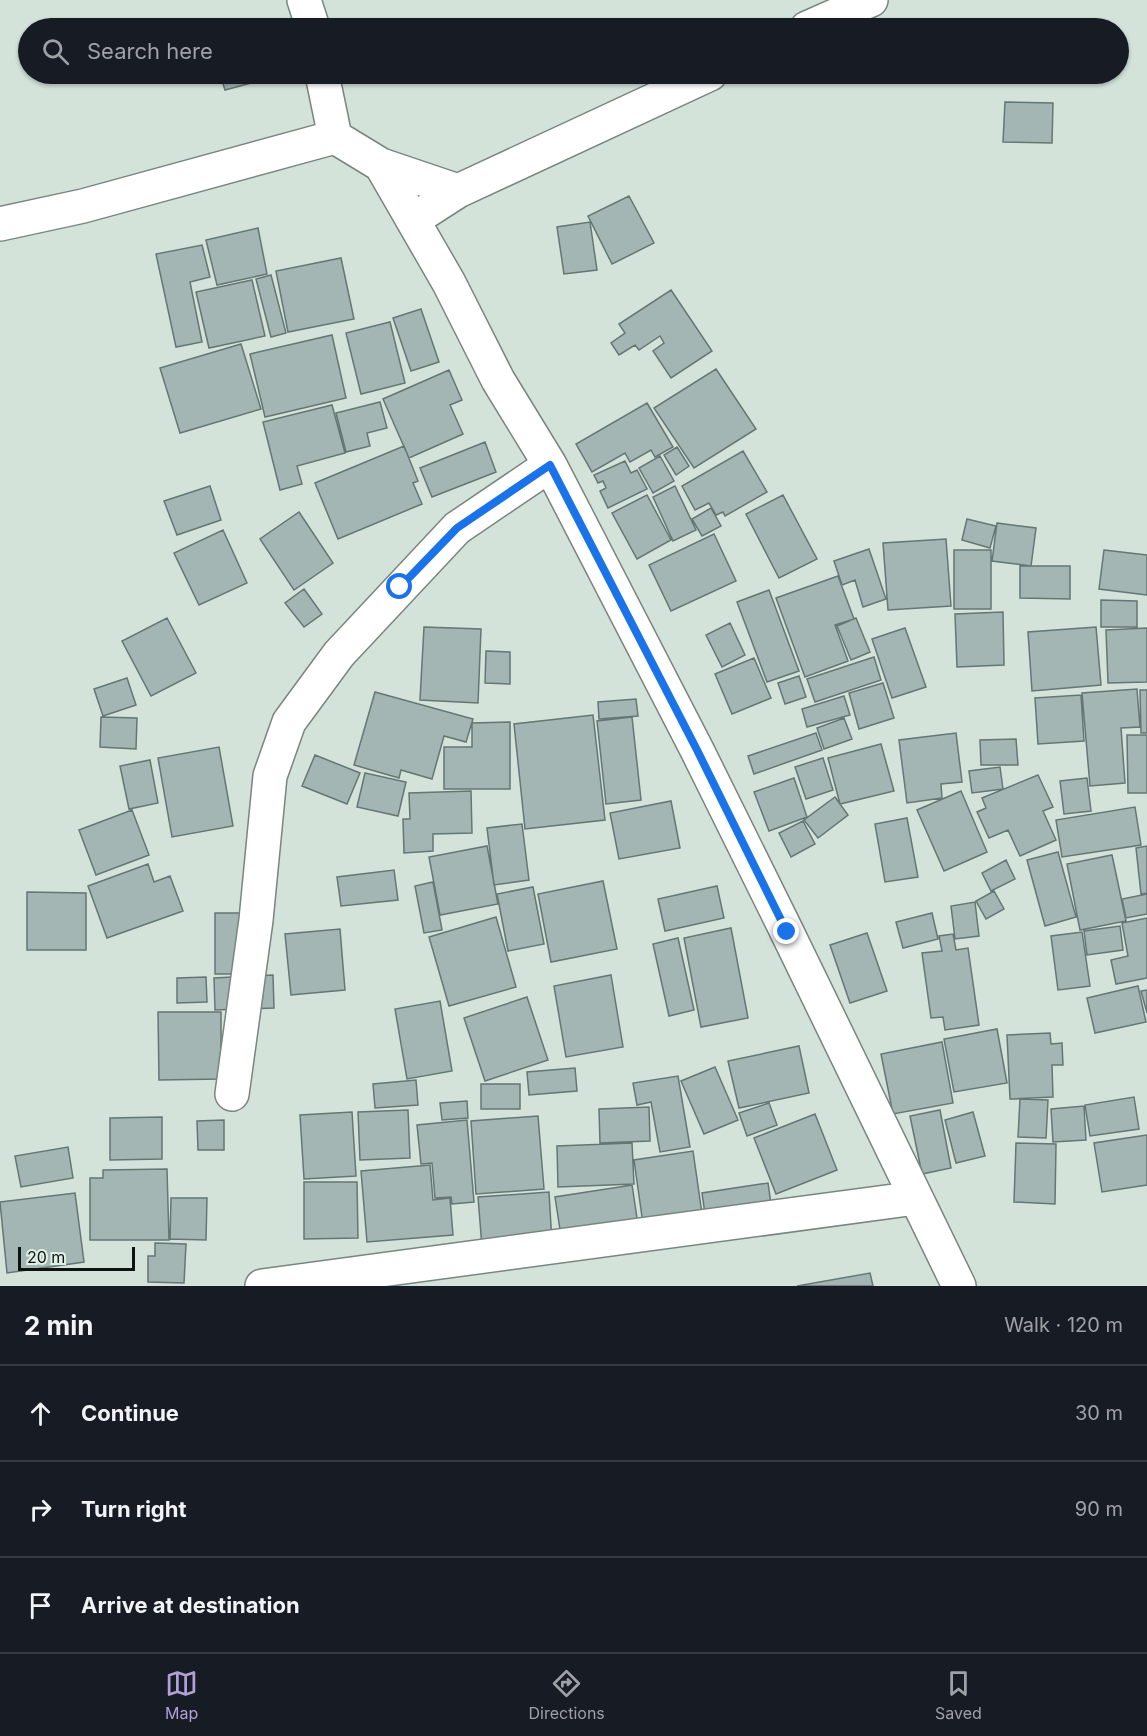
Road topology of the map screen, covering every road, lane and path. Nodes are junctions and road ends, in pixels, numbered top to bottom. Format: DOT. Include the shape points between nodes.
graph roads {
  1 [pos="304,0"];
  2 [pos="871,0"];
  3 [pos="310,18"];
  4 [pos="830,18"];
  5 [pos="324,84"];
  6 [pos="688,84"];
  7 [pos="335,137"];
  8 [pos="381,165"];
  9 [pos="458,191"];
  10 [pos="413,220"];
  11 [pos="0,224"];
  12 [pos="550,465"];
  13 [pos="232,1094"];
  14 [pos="916,1198"];
  15 [pos="262,1286"];
  16 [pos="959,1286"];
  1 -- 3 [label="street"];
  2 -- 4 [label="street"];
  5 -- 7 [label="street"];
  6 -- 9 [label="street"];
  7 -- 8 [label="street"];
  7 -- 11 [label="street" via="83,206"];
  8 -- 9 [label="street"];
  8 -- 10 [label="street"];
  9 -- 10 [label="street"];
  10 -- 12 [label="street" via="498,380"];
  12 -- 13 [label="street" via="457,528 339,654 289,722 270,776 256,920"];
  12 -- 14 [label="street" via="702,761"];
  14 -- 15 [label="street"];
  14 -- 16 [label="street"];
}
